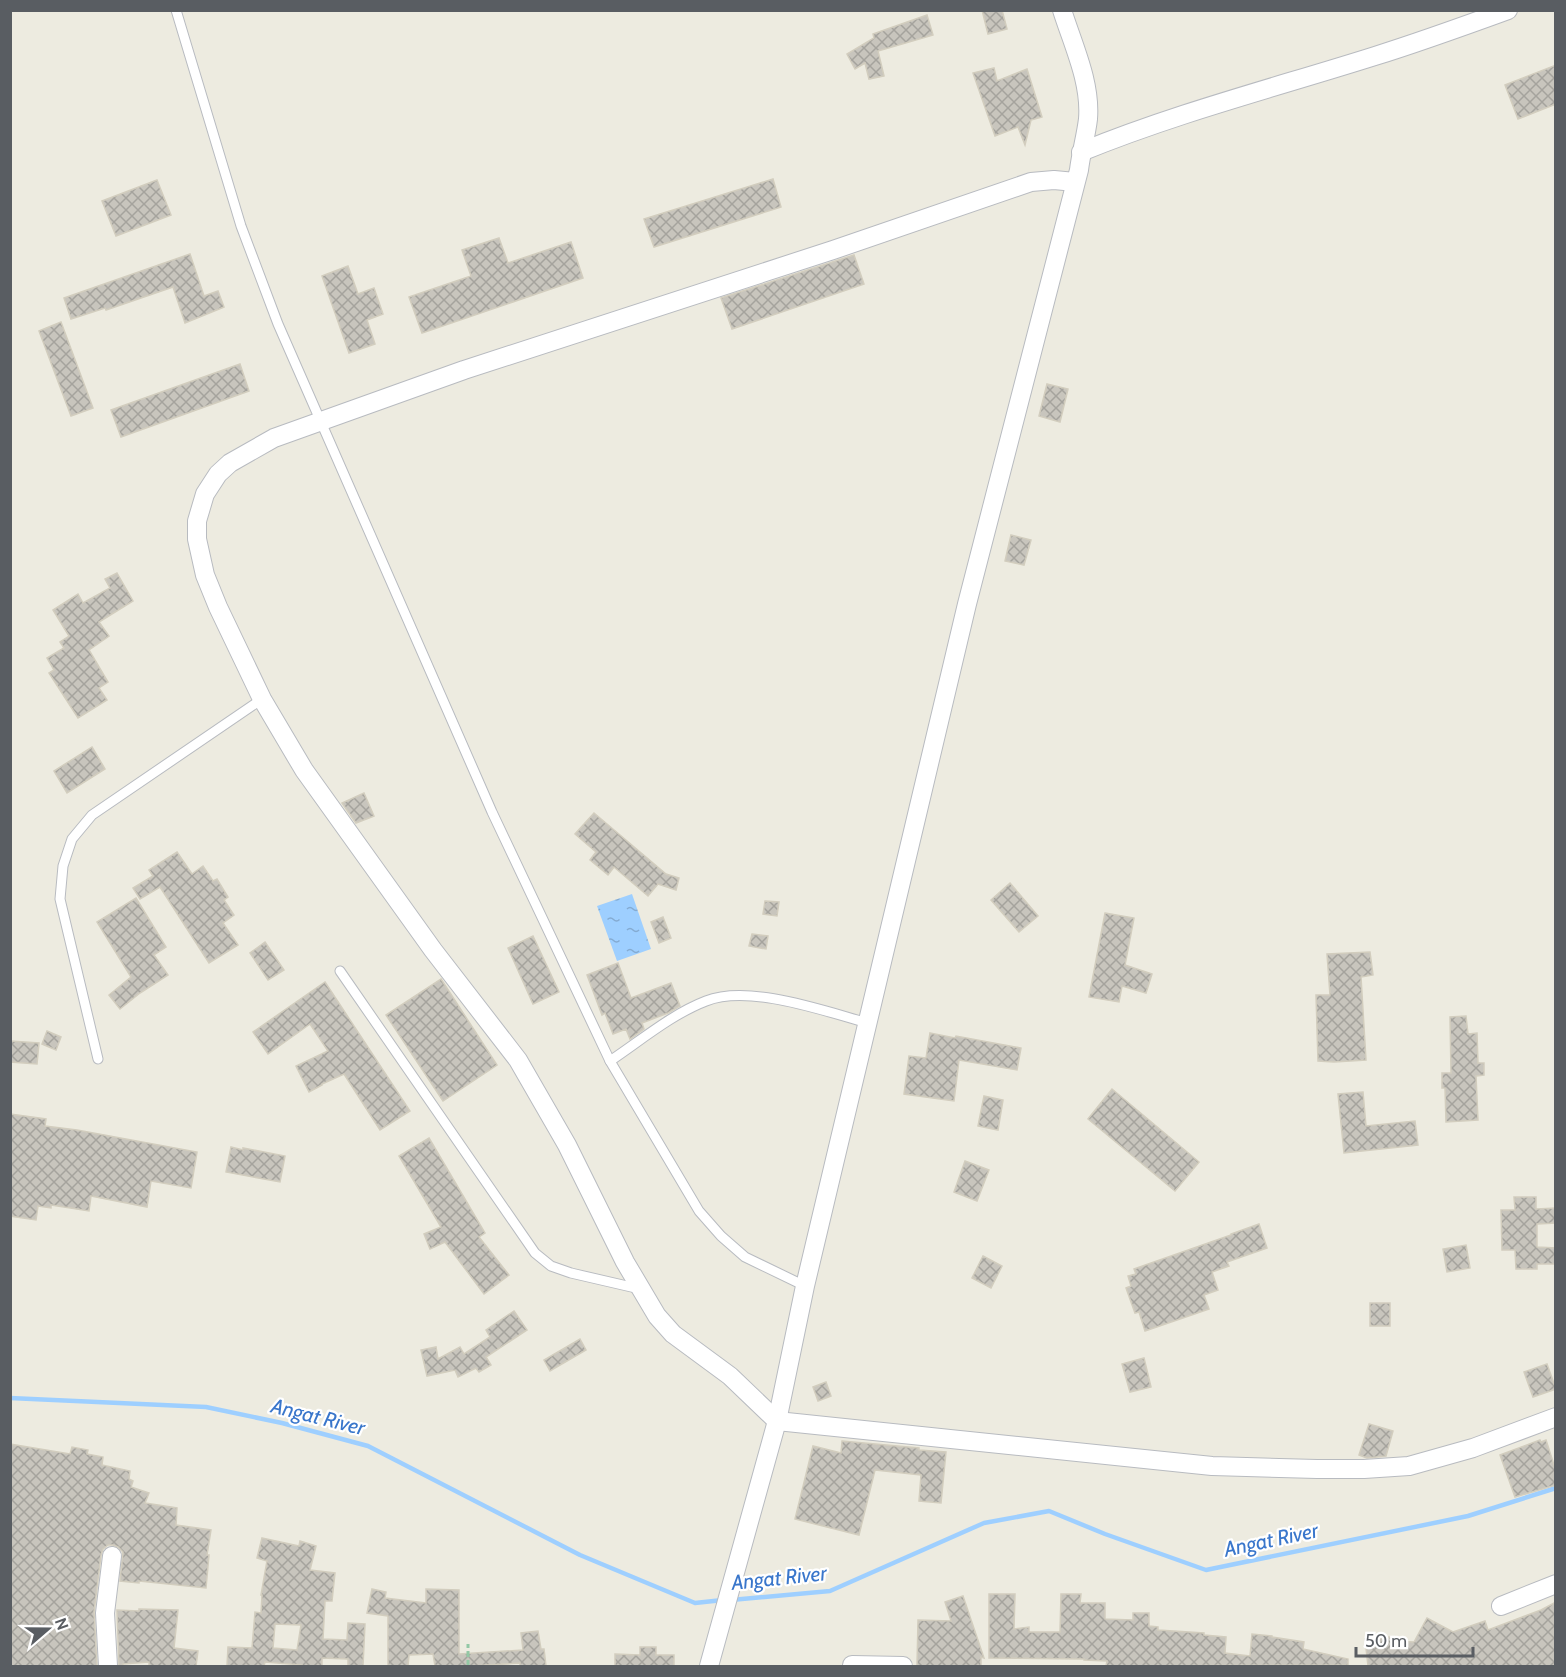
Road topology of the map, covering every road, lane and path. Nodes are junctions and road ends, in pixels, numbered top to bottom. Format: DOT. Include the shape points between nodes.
graph roads {
  1 [pos="176,10"];
  2 [pos="1062,10"];
  3 [pos="1508,10"];
  4 [pos="1081,152"];
  5 [pos="1075,182"];
  6 [pos="321,421"];
  7 [pos="262,699"];
  8 [pos="340,971"];
  9 [pos="868,1023"];
  10 [pos="98,1059"];
  11 [pos="610,1061"];
  12 [pos="805,1286"];
  13 [pos="640,1289"];
  14 [pos="1556,1417"];
  15 [pos="777,1421"];
  16 [pos="112,1556"];
  17 [pos="1556,1584"];
  18 [pos="1501,1606"];
  19 [pos="468,1644"];
  20 [pos="852,1665"];
  21 [pos="108,1666"];
  22 [pos="468,1666"];
  23 [pos="709,1666"];
  24 [pos="903,1666"];
  1 -- 6 [label="lane" via="241,226"];
  2 -- 4 [label="street" via="1086,87 1088,120"];
  3 -- 4 [label="street"];
  4 -- 5 [label="street"];
  5 -- 6 [label="street" via="1031,182"];
  5 -- 9 [label="street" via="967,604"];
  6 -- 7 [label="street" via="274,438 230,463 206,495 197,521 205,575"];
  6 -- 11 [label="lane" via="492,812"];
  7 -- 10 [label="lane" via="92,815 72,839 63,866 60,899"];
  7 -- 13 [label="street" via="304,770 433,950 518,1060 567,1145"];
  8 -- 13 [label="lane" via="535,1253 551,1266 571,1274"];
  9 -- 11 [label="lane" via="788,1002 733,996 708,1000 680,1014"];
  9 -- 12 [label="street"];
  11 -- 12 [label="lane" via="699,1211 745,1257"];
  12 -- 15 [label="street"];
  13 -- 15 [label="street" via="673,1334 730,1376"];
  14 -- 15 [label="street" via="1473,1448 1409,1466 1317,1470 1212,1466"];
  15 -- 23 [label="street"];
  16 -- 21 [label="street" via="105,1613"];
  17 -- 18 [label="street"];
  19 -- 22 [label="path"];
  20 -- 24 [label="street"];
}
